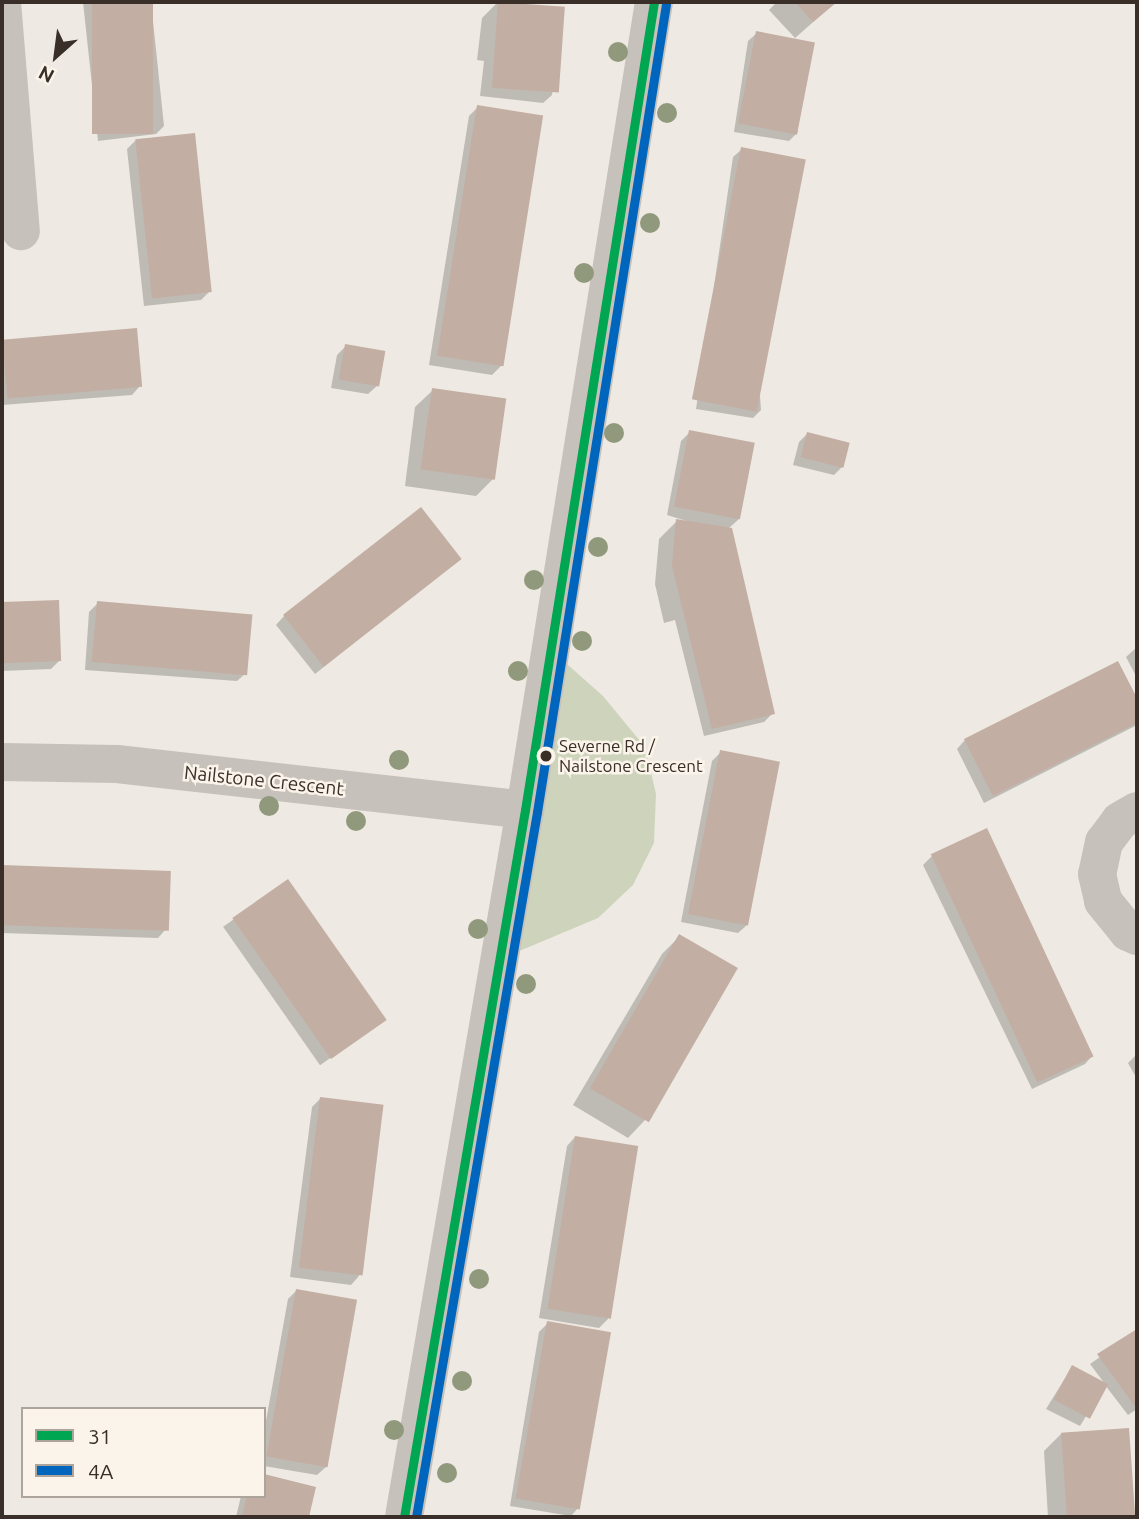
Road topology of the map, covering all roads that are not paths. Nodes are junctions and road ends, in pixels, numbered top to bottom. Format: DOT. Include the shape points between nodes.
graph roads {
  1 [pos="2,2"];
  2 [pos="654,2"];
  3 [pos="21,231"];
  4 [pos="2,762"];
  5 [pos="525,810"];
  6 [pos="1137,811"];
  7 [pos="1137,936"];
  8 [pos="404,1517"];
  1 -- 3 [label="street"];
  2 -- 5 [label="street"];
  4 -- 5 [label="street, Nailstone Crescent" via="117,764"];
  5 -- 8 [label="street"];
  6 -- 7 [label="street" via="1120,821 1104,842 1097,874 1103,901 1128,933"];
}
